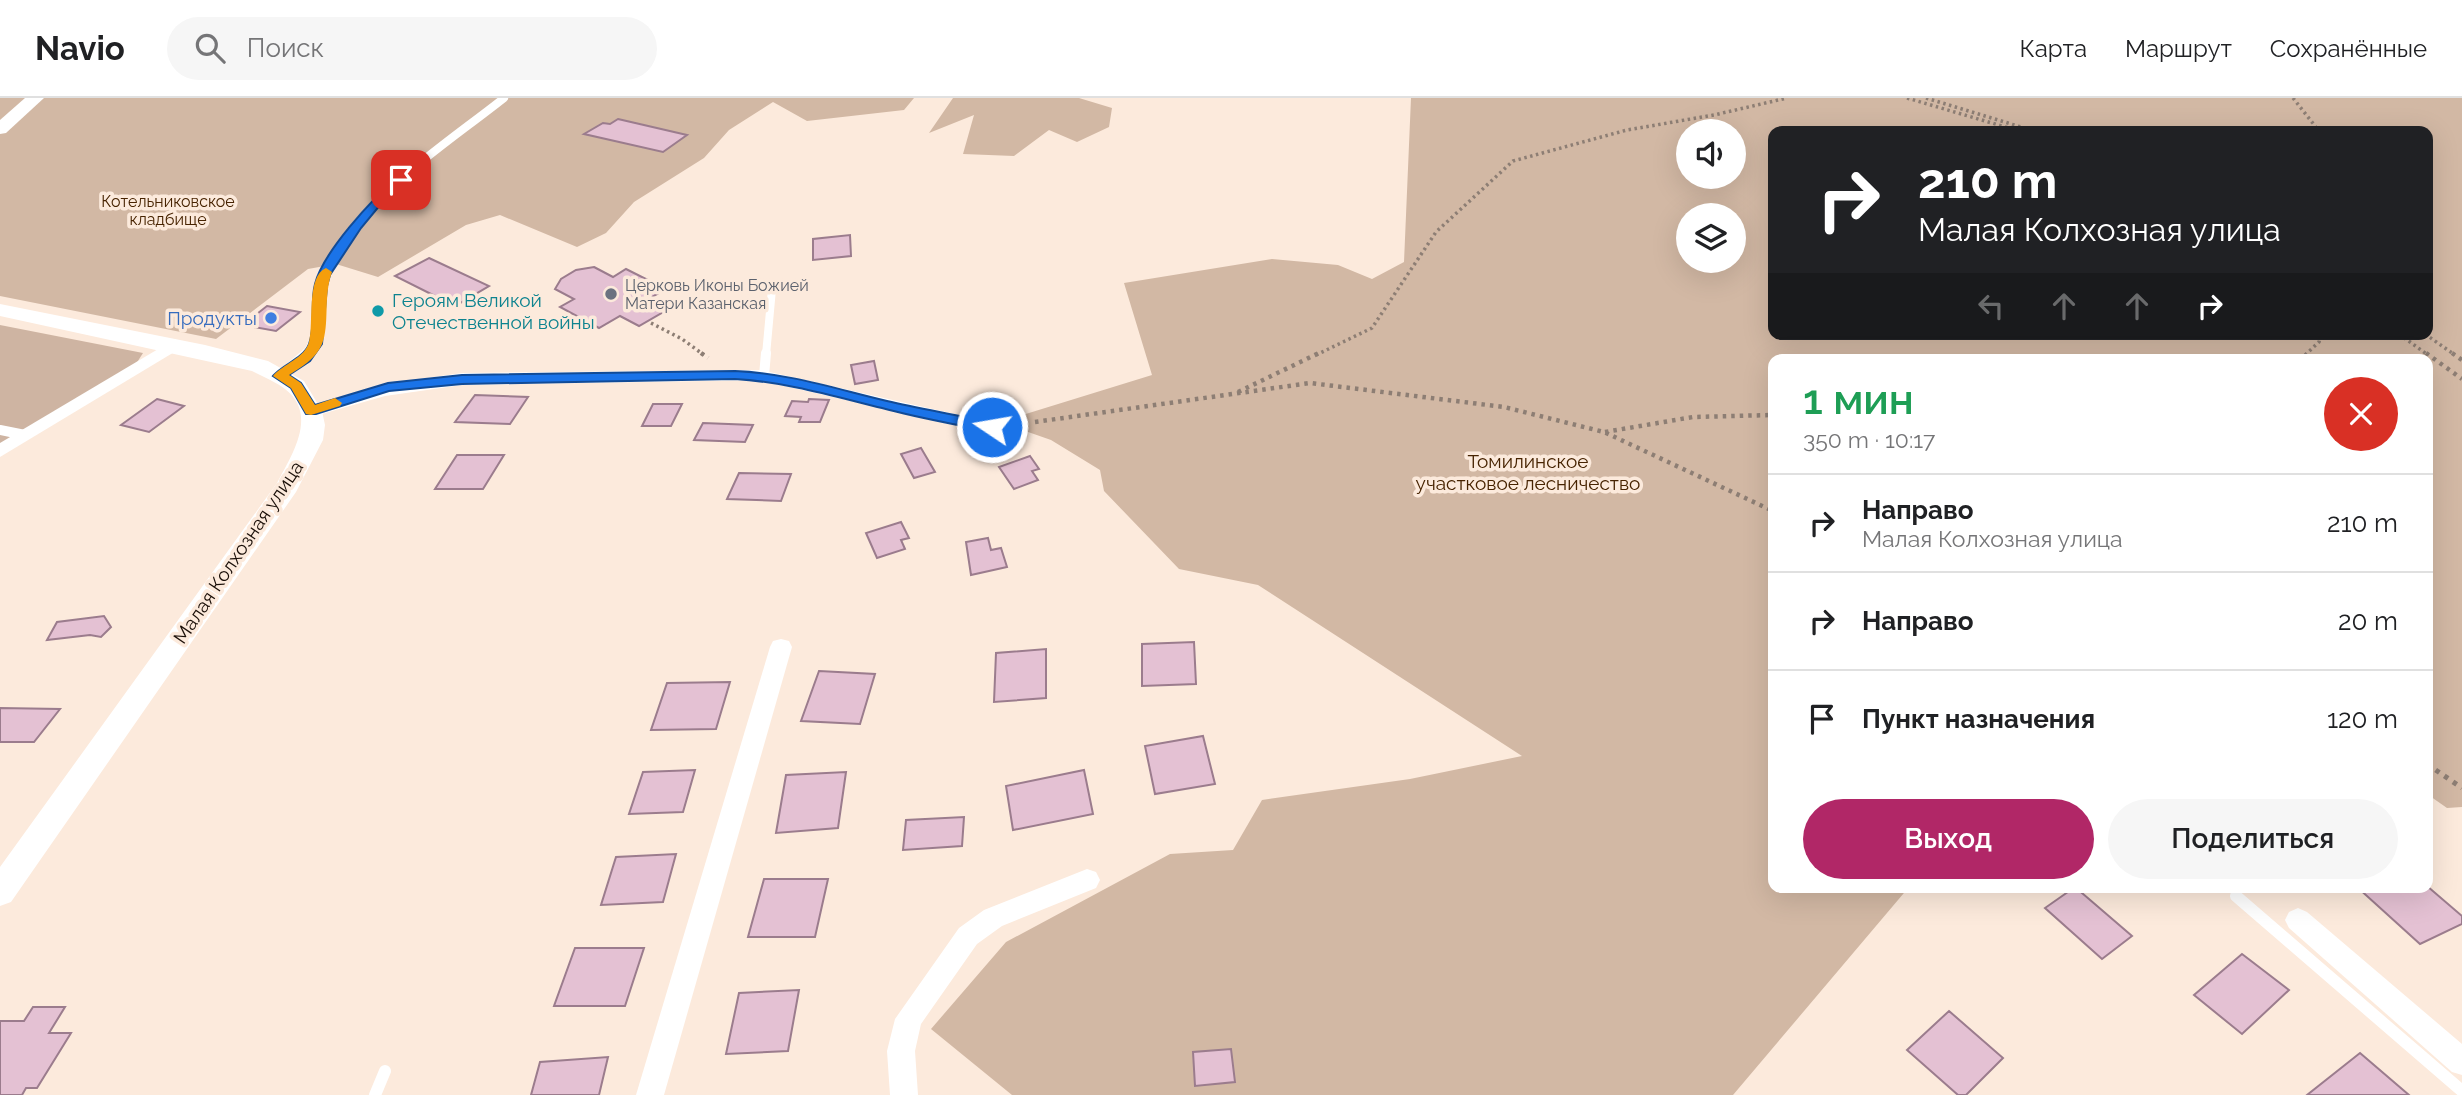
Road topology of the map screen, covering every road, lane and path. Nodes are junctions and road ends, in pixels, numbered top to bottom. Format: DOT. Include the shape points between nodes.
graph roads {
  1 [pos="35,98"];
  2 [pos="504,98"];
  3 [pos="1787,98"];
  4 [pos="1907,98"];
  5 [pos="1926,98"];
  6 [pos="1937,98"];
  7 [pos="2293,98"];
  8 [pos="1959,108"];
  9 [pos="2002,126"];
  10 [pos="2018,126"];
  11 [pos="2315,126"];
  12 [pos="0,129"];
  13 [pos="772,289"];
  14 [pos="0,310"];
  15 [pos="652,323"];
  16 [pos="2320,340"];
  17 [pos="2407,340"];
  18 [pos="2433,340"];
  19 [pos="175,344"];
  20 [pos="2306,354"];
  21 [pos="2427,354"];
  22 [pos="2433,358"];
  23 [pos="2462,360"];
  24 [pos="735,375"];
  25 [pos="280,376"];
  26 [pos="764,376"];
  27 [pos="2462,379"];
  28 [pos="1231,396"];
  29 [pos="311,411"];
  30 [pos="1768,415"];
  31 [pos="1020,424"];
  32 [pos="0,430"];
  33 [pos="1604,432"];
  34 [pos="25,435"];
  35 [pos="0,451"];
  36 [pos="1768,508"];
  37 [pos="781,647"];
  38 [pos="2433,768"];
  39 [pos="2462,788"];
  40 [pos="1087,880"];
  41 [pos="0,892"];
  42 [pos="2235,896"];
  43 [pos="2298,920"];
  44 [pos="2462,1062"];
  45 [pos="385,1071"];
  46 [pos="2462,1091"];
  47 [pos="374,1095"];
  48 [pos="650,1095"];
  49 [pos="904,1095"];
  1 -- 12 [label="street"];
  2 -- 25 [label="lane" via="381,197 356,226 320,286 316,344 306,358"];
  3 -- 28 [label="path" via="1627,130 1513,161 1436,232 1372,328"];
  4 -- 9 [label="path"];
  5 -- 8 [label="path"];
  6 -- 8 [label="path"];
  7 -- 11 [label="path"];
  8 -- 10 [label="path"];
  13 -- 26 [label="lane"];
  14 -- 19 [label="street"];
  15 -- 24 [label="path"];
  16 -- 20 [label="path"];
  17 -- 21 [label="path"];
  18 -- 23 [label="path"];
  19 -- 25 [label="street" via="260,366"];
  19 -- 34 [label="street"];
  22 -- 27 [label="path"];
  24 -- 26 [label="street"];
  24 -- 29 [label="street" via="462,379 388,387"];
  25 -- 29 [label="street" via="296,386"];
  26 -- 31 [label="lane" via="992,427"];
  28 -- 31 [label="path"];
  28 -- 33 [label="path" via="1310,383 1504,407"];
  29 -- 41 [label="street, Малая Колхозная улица" via="311,440 287,486"];
  30 -- 33 [label="path" via="1693,417"];
  32 -- 34 [label="lane"];
  33 -- 36 [label="path"];
  34 -- 35 [label="street"];
  37 -- 48 [label="street"];
  38 -- 39 [label="path"];
  40 -- 49 [label="street" via="993,918 968,936 909,1019 901,1051"];
  42 -- 46 [label="lane"];
  43 -- 44 [label="street"];
  45 -- 47 [label="lane"];
}
